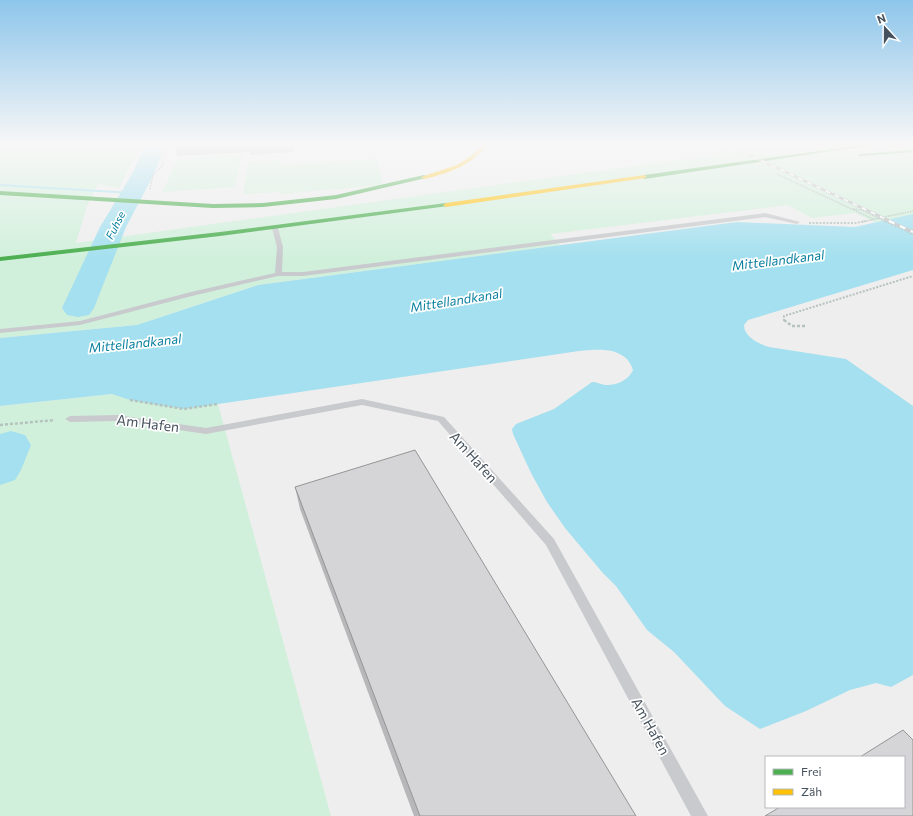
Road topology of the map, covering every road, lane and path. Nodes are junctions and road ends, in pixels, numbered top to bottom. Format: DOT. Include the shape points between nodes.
graph roads {
  1 [pos="150,182"];
  2 [pos="405,182"];
  3 [pos="603,182"];
  4 [pos="794,182"];
  5 [pos="152,192"];
  6 [pos="0,193"];
  7 [pos="848,208"];
  8 [pos="913,211"];
  9 [pos="873,220"];
  10 [pos="797,222"];
  11 [pos="275,228"];
  12 [pos="913,234"];
  13 [pos="0,259"];
  14 [pos="278,274"];
  15 [pos="913,276"];
  16 [pos="805,326"];
  17 [pos="0,331"];
  18 [pos="130,400"];
  19 [pos="218,404"];
  20 [pos="70,419"];
  21 [pos="0,425"];
  22 [pos="700,816"];
  1 -- 5 [label="path" via="149,191"];
  2 -- 6 [label="main road" via="327,200 244,206"];
  3 -- 11 [label="main road"];
  4 -- 7 [label="path"];
  7 -- 9 [label="path"];
  7 -- 12 [label="path" via="861,210"];
  8 -- 9 [label="path"];
  9 -- 10 [label="path" via="856,223"];
  10 -- 14 [label="lane" via="765,215 310,273"];
  11 -- 13 [label="main road"];
  11 -- 14 [label="lane" via="280,247"];
  14 -- 17 [label="lane" via="80,323"];
  15 -- 16 [label="path" via="784,316 784,321 792,326"];
  18 -- 19 [label="path" via="184,409"];
  20 -- 21 [label="path"];
  20 -- 22 [label="lane, Am Hafen" via="117,418 206,431 362,402 441,419 550,542"];
}
